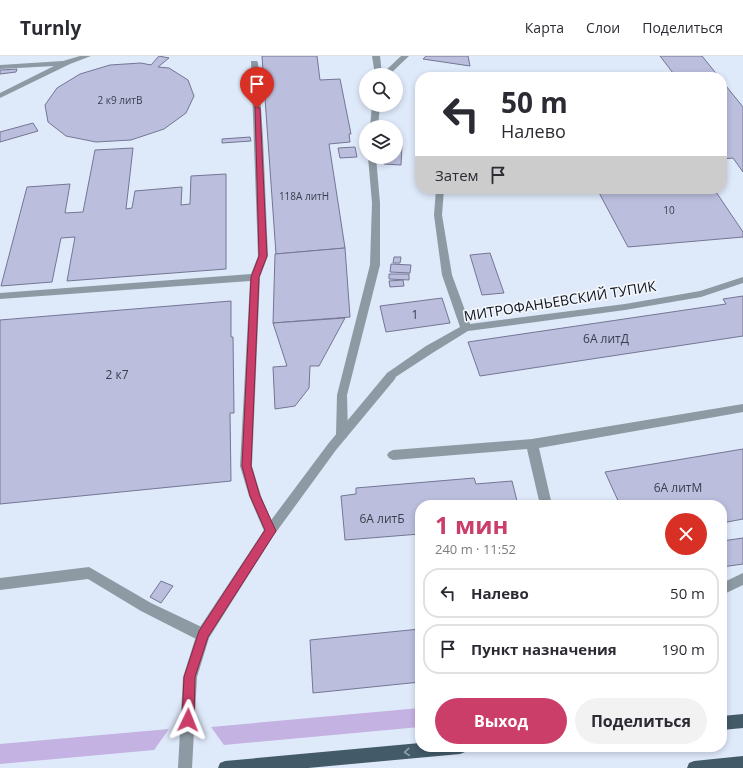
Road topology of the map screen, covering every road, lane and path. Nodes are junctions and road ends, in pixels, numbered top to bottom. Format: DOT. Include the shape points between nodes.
graph roads {
  1 [pos="87,56"];
  2 [pos="376,56"];
  3 [pos="405,56"];
  4 [pos="67,62"];
  5 [pos="254,63"];
  6 [pos="0,67"];
  7 [pos="378,68"];
  8 [pos="392,68"];
  9 [pos="0,96"];
  10 [pos="373,164"];
  11 [pos="440,194"];
  12 [pos="255,277"];
  13 [pos="743,280"];
  14 [pos="0,296"];
  15 [pos="466,328"];
  16 [pos="743,408"];
  17 [pos="342,435"];
  18 [pos="532,444"];
  19 [pos="393,455"];
  20 [pos="545,500"];
  21 [pos="270,531"];
  22 [pos="743,579"];
  23 [pos="0,584"];
  24 [pos="727,587"];
  25 [pos="203,635"];
  26 [pos="743,722"];
  27 [pos="727,723"];
  28 [pos="415,751"];
  29 [pos="743,764"];
  30 [pos="185,768"];
  31 [pos="225,768"];
  32 [pos="694,768"];
  1 -- 4 [label="street"];
  2 -- 7 [label="street"];
  3 -- 8 [label="street"];
  4 -- 6 [label="street"];
  4 -- 9 [label="street"];
  5 -- 12 [label="street" via="263,256"];
  10 -- 17 [label="street" via="376,203 375,265 342,395"];
  11 -- 15 [label="street" via="438,215 447,275"];
  12 -- 14 [label="street"];
  12 -- 21 [label="street" via="246,466"];
  13 -- 15 [label="street, МИТРОФАНЬЕВСКИЙ ТУПИК" via="701,294"];
  15 -- 17 [label="street, МИТРОФАНЬЕВСКИЙ ТУПИК" via="391,376"];
  16 -- 18 [label="street"];
  17 -- 21 [label="street, МИТРОФАНЬЕВСКИЙ ТУПИК"];
  18 -- 19 [label="street"];
  18 -- 20 [label="street"];
  21 -- 25 [label="street, МИТРОФАНЬЕВСКИЙ ТУПИК"];
  22 -- 24 [label="street"];
  23 -- 25 [label="street" via="89,573 146,607"];
  25 -- 30 [label="street, МИТРОФАНЬЕВСКИЙ ТУПИК" via="190,677"];
  26 -- 27 [label="main road"];
  28 -- 31 [label="main road, one-way"];
  29 -- 32 [label="main road"];
}
